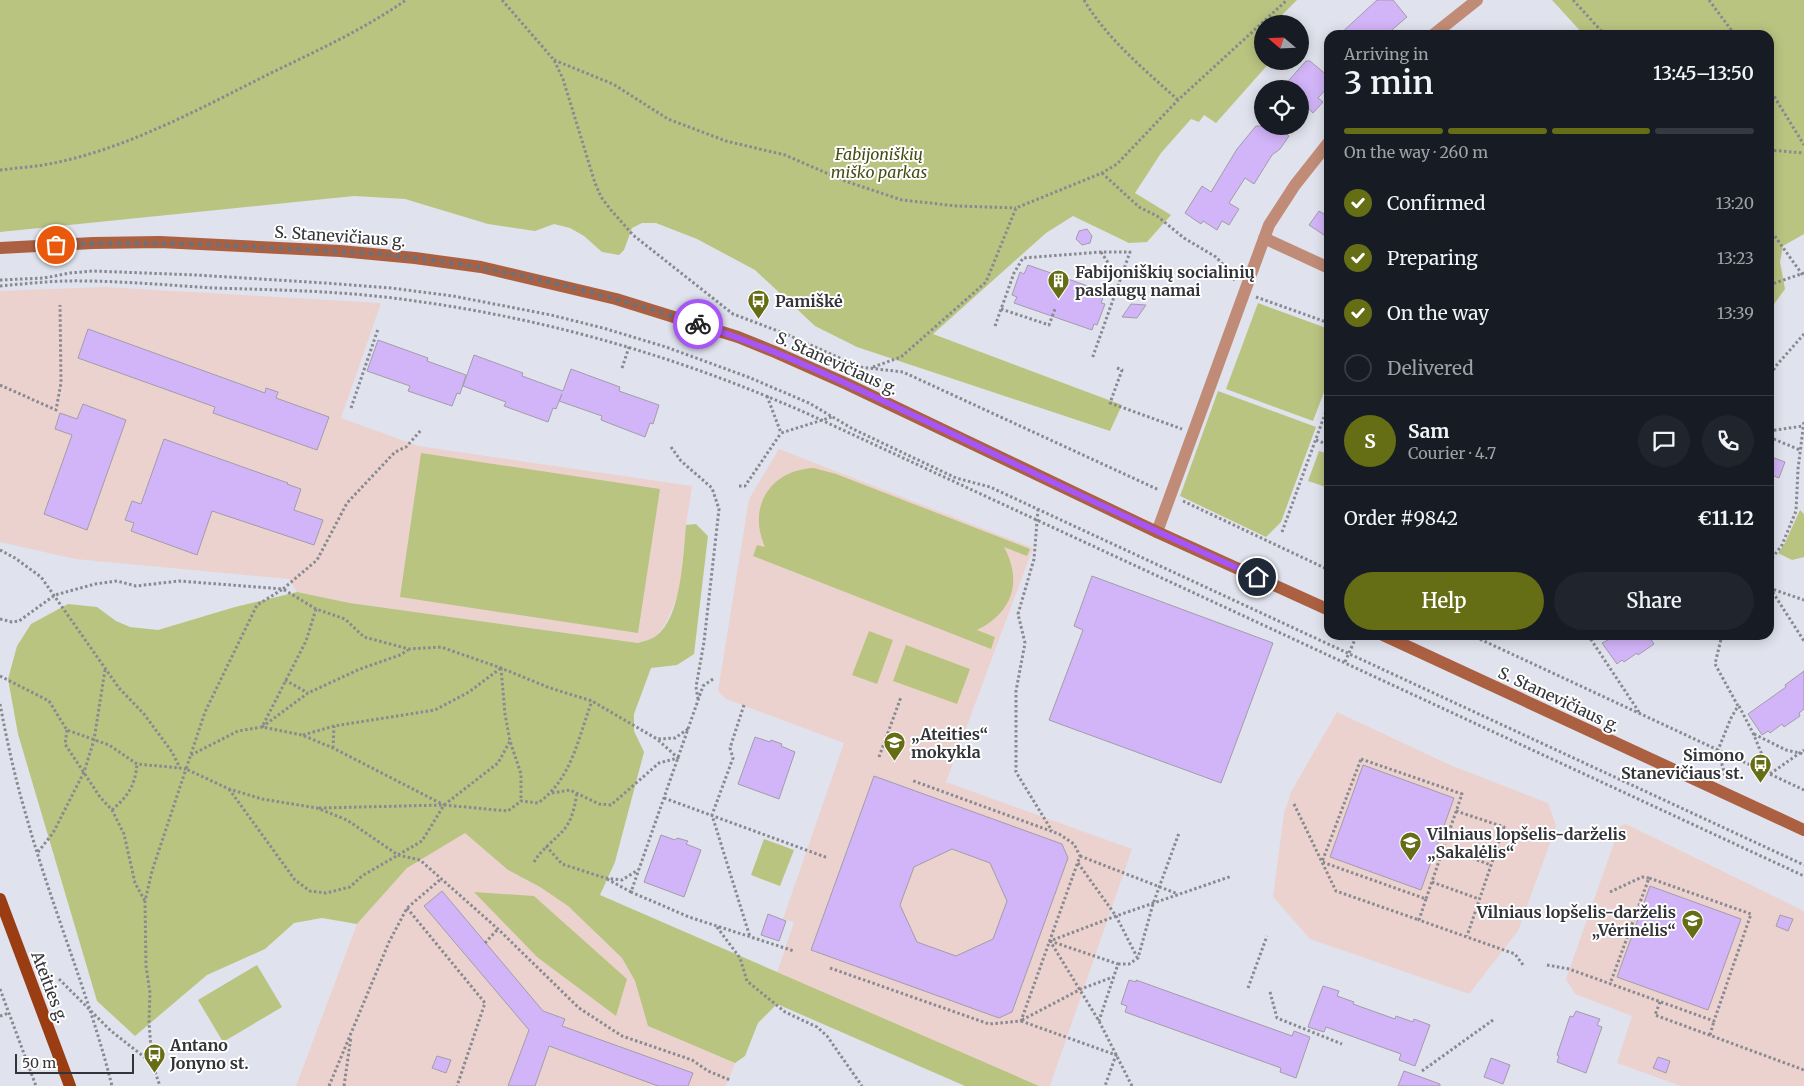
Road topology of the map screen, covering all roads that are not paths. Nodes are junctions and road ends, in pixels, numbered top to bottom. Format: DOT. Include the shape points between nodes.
graph roads {
  1 [pos="1476,0"];
  2 [pos="1439,30"];
  3 [pos="1324,148"];
  4 [pos="1264,238"];
  5 [pos="0,248"];
  6 [pos="1324,266"];
  7 [pos="1157,532"];
  8 [pos="1324,608"];
  9 [pos="1394,640"];
  10 [pos="1804,830"];
  11 [pos="0,900"];
  12 [pos="70,1086"];
  1 -- 2 [label="street"];
  3 -- 4 [label="street" via="1295,185"];
  4 -- 6 [label="street"];
  4 -- 7 [label="street"];
  5 -- 7 [label="main road, S. Stanevičiaus g." via="160,242 312,250 424,259 547,281 671,315 775,352"];
  7 -- 8 [label="main road, S. Stanevičiaus g."];
  9 -- 10 [label="main road, S. Stanevičiaus g."];
  11 -- 12 [label="main road, Ateities g."];
}
